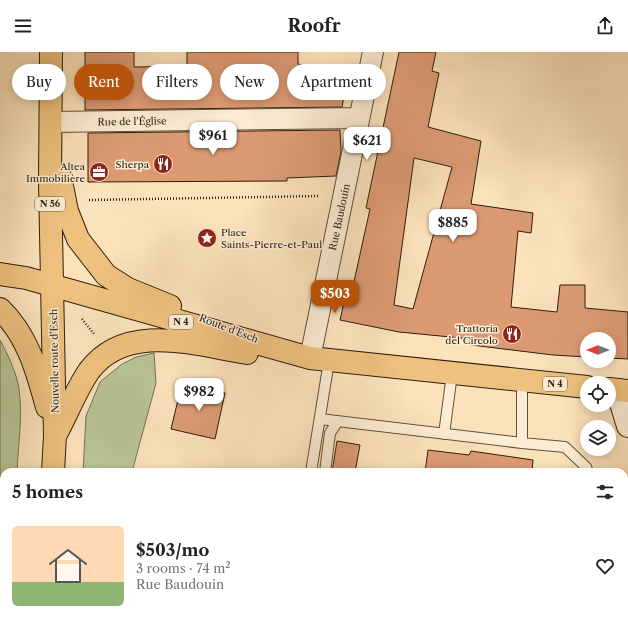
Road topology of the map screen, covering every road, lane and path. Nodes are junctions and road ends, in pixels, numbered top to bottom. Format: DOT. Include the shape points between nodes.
graph roads {
  1 [pos="51,52"];
  2 [pos="373,52"];
  3 [pos="359,118"];
  4 [pos="50,122"];
  5 [pos="344,195"];
  6 [pos="83,200"];
  7 [pos="0,274"];
  8 [pos="52,286"];
  9 [pos="0,309"];
  10 [pos="319,360"];
  11 [pos="452,374"];
  12 [pos="522,381"];
  13 [pos="580,386"];
  14 [pos="618,390"];
  15 [pos="320,419"];
  16 [pos="338,421"];
  17 [pos="628,426"];
  18 [pos="444,434"];
  19 [pos="55,436"];
  20 [pos="522,443"];
  21 [pos="48,468"];
  22 [pos="53,468"];
  23 [pos="312,468"];
  24 [pos="326,468"];
  25 [pos="586,468"];
  1 -- 4 [label="main road, N 56"];
  2 -- 3 [label="street, Rue Baudouin"];
  3 -- 4 [label="street, Rue de l'Église"];
  3 -- 5 [label="street, Rue Baudouin"];
  4 -- 8 [label="main road, N 56"];
  4 -- 10 [label="main road, Route d'Esch / N 4" via="67,211 78,239 106,276 149,298"];
  5 -- 6 [label="path"];
  5 -- 10 [label="street, Rue Baudouin"];
  7 -- 8 [label="main road, Route d'Esch / N 4"];
  8 -- 10 [label="main road, Route d'Esch / N 4"];
  8 -- 19 [label="main road, Nouvelle route d'Esch / N 56"];
  9 -- 19 [label="main road, N 56" via="23,338 33,360"];
  10 -- 11 [label="main road, Route d'Esch / N 4"];
  10 -- 15 [label="lane"];
  10 -- 19 [label="main road, N 4" via="265,356 158,339 126,344 108,352 90,371"];
  11 -- 12 [label="main road, Route d'Esch / N 4"];
  11 -- 18 [label="lane"];
  12 -- 13 [label="main road, Route d'Esch / N 4"];
  12 -- 20 [label="lane"];
  14 -- 17 [label="main road"];
  15 -- 16 [label="lane"];
  15 -- 23 [label="lane"];
  16 -- 18 [label="lane"];
  16 -- 24 [label="lane" via="330,433"];
  18 -- 20 [label="lane"];
  19 -- 21 [label="main road"];
  19 -- 22 [label="main road, N 56"];
  20 -- 25 [label="lane" via="565,447"];
}
